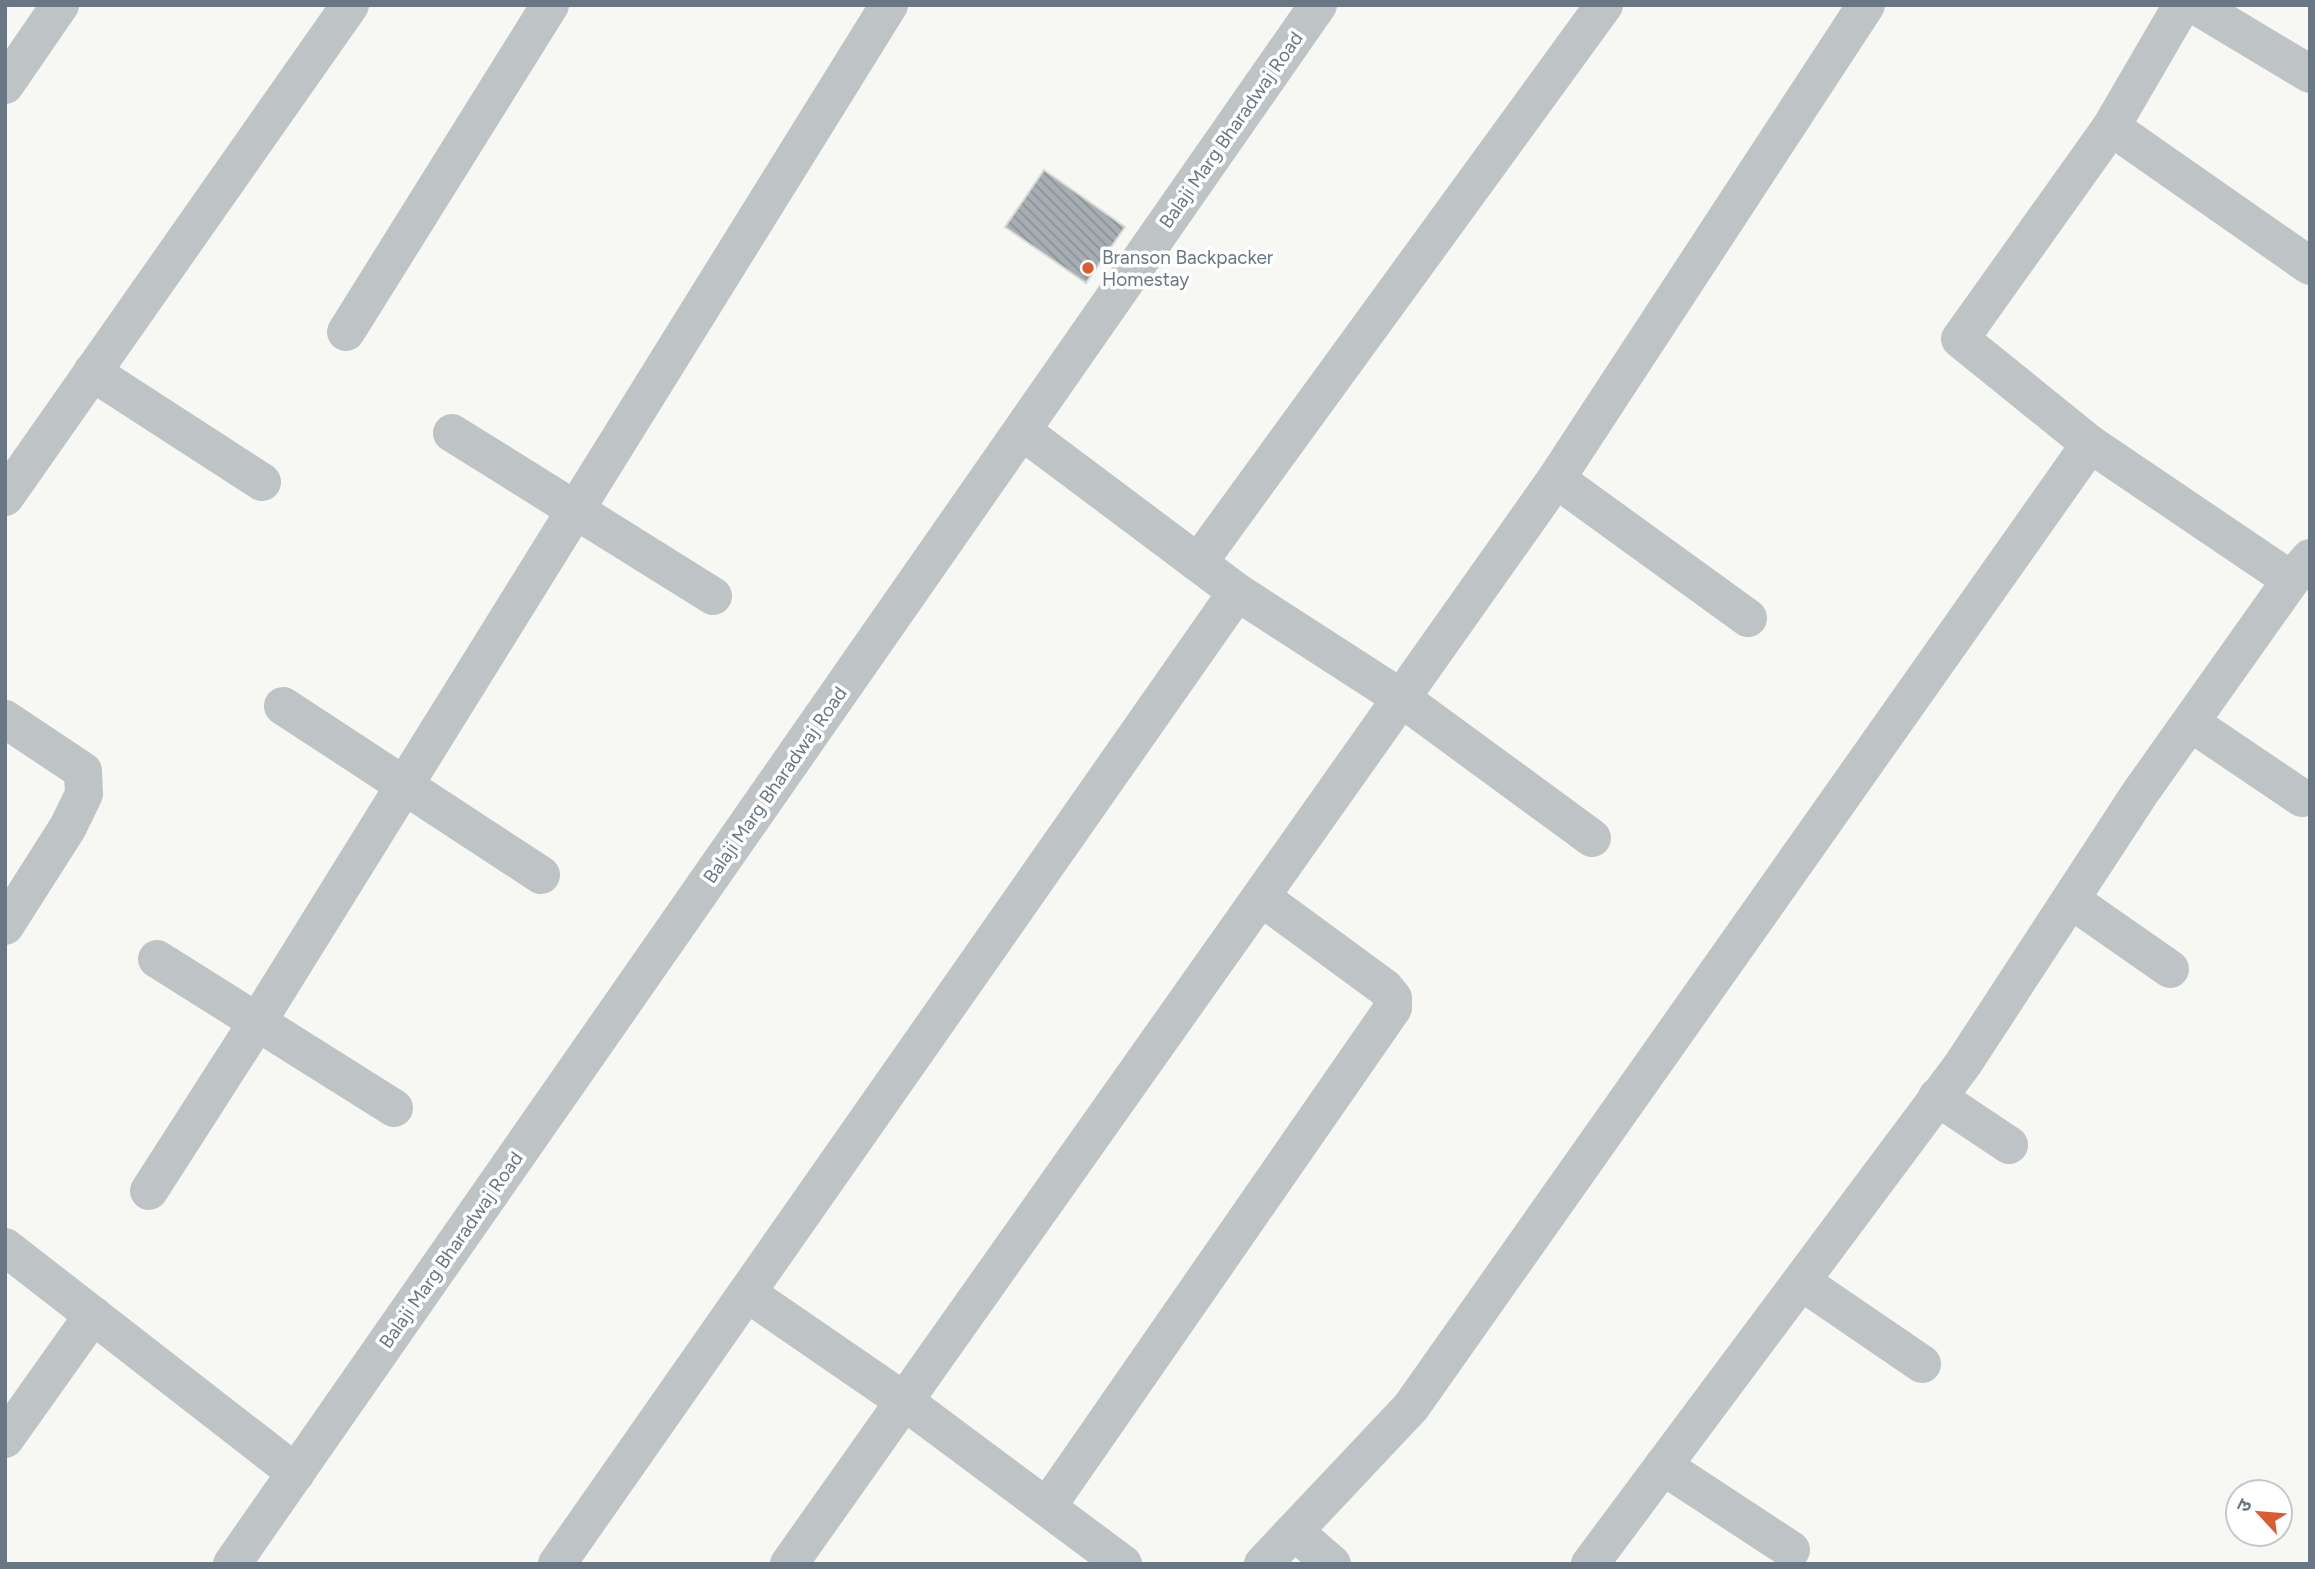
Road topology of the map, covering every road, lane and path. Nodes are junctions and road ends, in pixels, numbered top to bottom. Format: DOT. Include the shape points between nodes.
graph roads {
  1 [pos="60,5"];
  2 [pos="350,5"];
  3 [pos="550,5"];
  4 [pos="889,5"];
  5 [pos="1318,5"];
  6 [pos="1604,5"];
  7 [pos="1866,5"];
  8 [pos="2182,5"];
  9 [pos="2195,5"];
  10 [pos="2310,74"];
  11 [pos="5,85"];
  12 [pos="2111,127"];
  13 [pos="2310,266"];
  14 [pos="346,332"];
  15 [pos="92,372"];
  16 [pos="1022,431"];
  17 [pos="452,433"];
  18 [pos="2090,444"];
  19 [pos="1556,479"];
  20 [pos="262,482"];
  21 [pos="5,498"];
  22 [pos="575,511"];
  23 [pos="1198,563"];
  24 [pos="2300,569"];
  25 [pos="1237,592"];
  26 [pos="713,596"];
  27 [pos="1748,618"];
  28 [pos="1401,698"];
  29 [pos="284,706"];
  30 [pos="5,719"];
  31 [pos="2191,723"];
  32 [pos="405,785"];
  33 [pos="2302,798"];
  34 [pos="1592,838"];
  35 [pos="541,875"];
  36 [pos="1261,897"];
  37 [pos="2071,900"];
  38 [pos="5,926"];
  39 [pos="157,959"];
  40 [pos="2171,969"];
  41 [pos="258,1021"];
  42 [pos="1937,1097"];
  43 [pos="394,1108"];
  44 [pos="2009,1145"];
  45 [pos="149,1191"];
  46 [pos="5,1247"];
  47 [pos="1802,1282"];
  48 [pos="747,1293"];
  49 [pos="93,1315"];
  50 [pos="1922,1364"];
  51 [pos="904,1401"];
  52 [pos="5,1438"];
  53 [pos="1663,1466"];
  54 [pos="296,1473"];
  55 [pos="1047,1507"];
  56 [pos="1294,1531"];
  57 [pos="1791,1550"];
  58 [pos="232,1564"];
  59 [pos="557,1564"];
  60 [pos="789,1564"];
  61 [pos="1123,1564"];
  62 [pos="1263,1564"];
  63 [pos="1332,1564"];
  64 [pos="1590,1564"];
  1 -- 11 [label="street"];
  2 -- 15 [label="street"];
  3 -- 14 [label="street"];
  4 -- 22 [label="street"];
  5 -- 16 [label="street, Balaji Marg Bharadwaj Road"];
  6 -- 23 [label="street"];
  7 -- 19 [label="street"];
  8 -- 12 [label="street"];
  9 -- 10 [label="street"];
  12 -- 13 [label="street"];
  12 -- 18 [label="street" via="1960,339"];
  15 -- 20 [label="street"];
  15 -- 21 [label="street"];
  16 -- 23 [label="street"];
  16 -- 54 [label="street, Balaji Marg Bharadwaj Road"];
  17 -- 22 [label="street"];
  18 -- 24 [label="street"];
  18 -- 56 [label="street" via="1411,1407"];
  19 -- 27 [label="street"];
  19 -- 28 [label="street"];
  22 -- 26 [label="street"];
  22 -- 32 [label="street"];
  23 -- 25 [label="street"];
  24 -- 31 [label="street"];
  25 -- 28 [label="street"];
  25 -- 48 [label="street"];
  28 -- 34 [label="street"];
  28 -- 36 [label="street"];
  29 -- 32 [label="street"];
  30 -- 38 [label="street" via="83,771 84,794"];
  31 -- 33 [label="street"];
  31 -- 37 [label="street"];
  32 -- 35 [label="street"];
  32 -- 41 [label="street"];
  36 -- 51 [label="street"];
  36 -- 55 [label="street" via="1385,988 1393,998 1393,1008"];
  37 -- 40 [label="street"];
  37 -- 42 [label="street"];
  39 -- 41 [label="street"];
  41 -- 43 [label="street"];
  41 -- 45 [label="street"];
  42 -- 44 [label="street"];
  42 -- 47 [label="street"];
  46 -- 49 [label="street"];
  47 -- 50 [label="street"];
  47 -- 53 [label="street"];
  48 -- 51 [label="street"];
  48 -- 59 [label="street"];
  49 -- 52 [label="street"];
  49 -- 54 [label="street"];
  51 -- 55 [label="street"];
  51 -- 60 [label="street"];
  53 -- 57 [label="street"];
  53 -- 64 [label="street"];
  54 -- 58 [label="street, Balaji Marg Bharadwaj Road"];
  55 -- 61 [label="street"];
  56 -- 62 [label="street"];
  56 -- 63 [label="street"];
}
